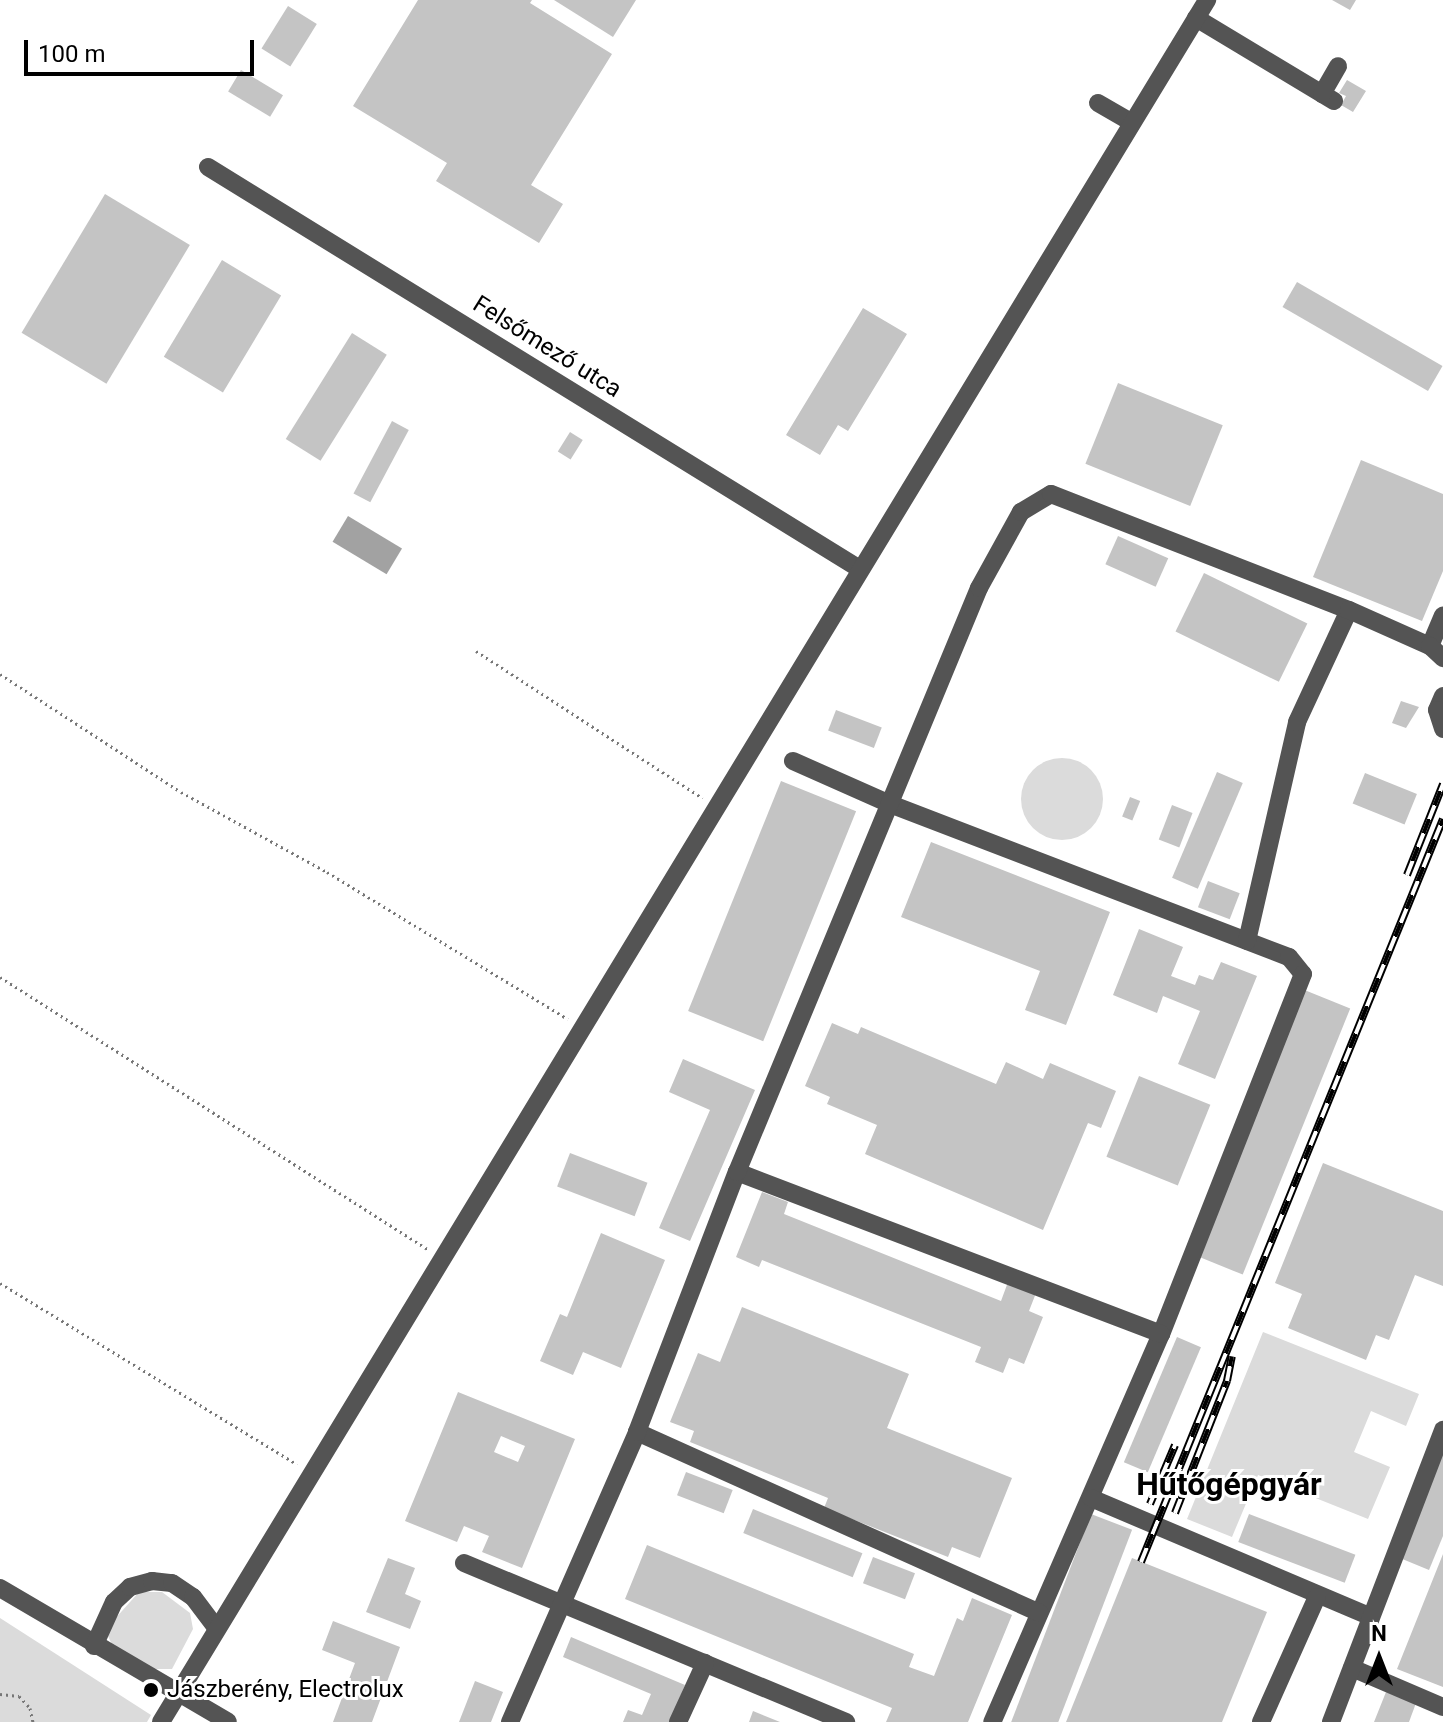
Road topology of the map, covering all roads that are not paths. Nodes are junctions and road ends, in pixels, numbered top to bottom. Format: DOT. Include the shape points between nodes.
graph roads {
  1 [pos="1207,0"];
  2 [pos="1196,18"];
  3 [pos="1338,66"];
  4 [pos="1098,103"];
  5 [pos="1132,123"];
  6 [pos="208,167"];
  7 [pos="860,569"];
  8 [pos="1349,610"];
  9 [pos="1443,616"];
  10 [pos="1437,652"];
  11 [pos="1443,696"];
  12 [pos="1443,729"];
  13 [pos="793,761"];
  14 [pos="890,804"];
  15 [pos="1247,941"];
  16 [pos="737,1172"];
  17 [pos="1161,1334"];
  18 [pos="1443,1430"];
  19 [pos="637,1432"];
  20 [pos="1091,1498"];
  21 [pos="464,1563"];
  22 [pos="0,1588"];
  23 [pos="1317,1597"];
  24 [pos="563,1602"];
  25 [pos="1039,1613"];
  26 [pos="1371,1617"];
  27 [pos="216,1627"];
  28 [pos="94,1646"];
  29 [pos="705,1663"];
  30 [pos="1352,1668"];
  31 [pos="175,1695"];
  32 [pos="1443,1707"];
  33 [pos="161,1722"];
  34 [pos="228,1722"];
  35 [pos="510,1722"];
  36 [pos="678,1722"];
  37 [pos="846,1722"];
  38 [pos="992,1722"];
  39 [pos="1261,1722"];
  40 [pos="1331,1722"];
  1 -- 2 [label="street"];
  2 -- 3 [label="street" via="1328,97"];
  2 -- 5 [label="street"];
  4 -- 5 [label="street"];
  5 -- 7 [label="street"];
  6 -- 7 [label="street, Felsőmező utca"];
  7 -- 27 [label="street"];
  8 -- 10 [label="street"];
  8 -- 14 [label="street" via="1051,494 1021,512 979,588"];
  8 -- 15 [label="street" via="1297,722"];
  9 -- 10 [label="street"];
  11 -- 12 [label="street" via="1437,710"];
  13 -- 14 [label="street"];
  14 -- 15 [label="street"];
  14 -- 16 [label="street"];
  15 -- 17 [label="street" via="1289,957 1303,974"];
  16 -- 17 [label="street"];
  16 -- 19 [label="street"];
  17 -- 20 [label="street"];
  18 -- 26 [label="street"];
  19 -- 24 [label="street"];
  19 -- 25 [label="street"];
  20 -- 23 [label="street"];
  20 -- 25 [label="street"];
  21 -- 24 [label="street"];
  22 -- 28 [label="street"];
  23 -- 26 [label="street"];
  23 -- 39 [label="street"];
  24 -- 29 [label="street"];
  24 -- 35 [label="street"];
  25 -- 38 [label="street"];
  26 -- 30 [label="street"];
  27 -- 28 [label="street" via="193,1597 172,1583 152,1581 130,1587 114,1602"];
  27 -- 31 [label="street"];
  28 -- 31 [label="street"];
  29 -- 36 [label="street"];
  29 -- 37 [label="street"];
  30 -- 32 [label="street"];
  30 -- 40 [label="street"];
  31 -- 33 [label="street"];
  31 -- 34 [label="street"];
}
